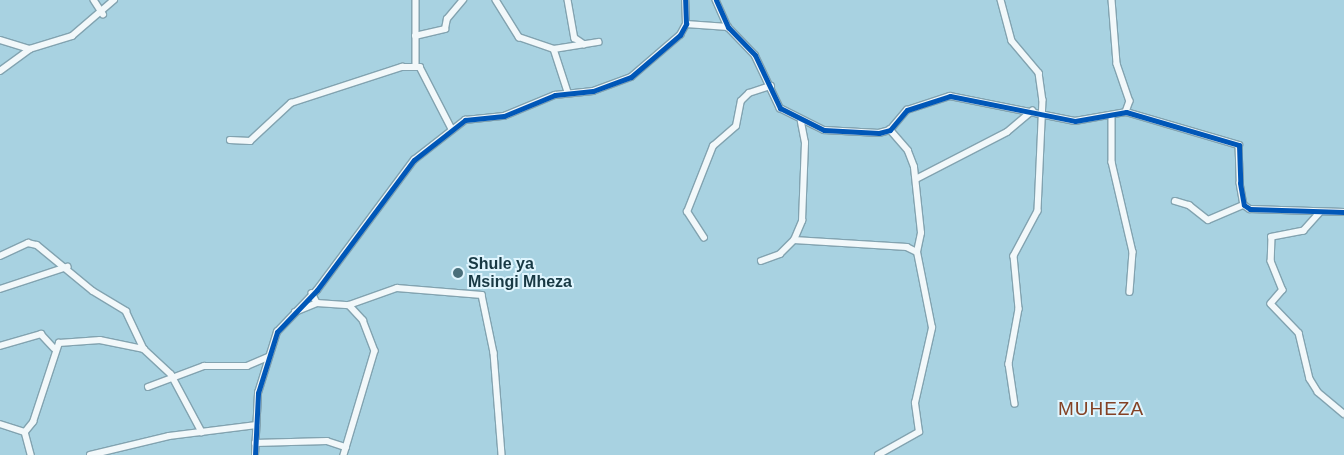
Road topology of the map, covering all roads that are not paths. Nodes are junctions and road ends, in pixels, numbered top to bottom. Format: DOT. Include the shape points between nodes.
graph roads {
  1 [pos="94,0"];
  2 [pos="114,0"];
  3 [pos="416,0"];
  4 [pos="464,0"];
  5 [pos="496,0"];
  6 [pos="568,0"];
  7 [pos="685,0"];
  8 [pos="716,0"];
  9 [pos="1000,0"];
  10 [pos="1112,0"];
  11 [pos="102,14"];
  12 [pos="686,24"];
  13 [pos="728,27"];
  14 [pos="415,36"];
  15 [pos="0,40"];
  16 [pos="598,42"];
  17 [pos="584,44"];
  18 [pos="30,49"];
  19 [pos="554,49"];
  20 [pos="416,66"];
  21 [pos="0,71"];
  22 [pos="771,86"];
  23 [pos="568,92"];
  24 [pos="1032,111"];
  25 [pos="1126,112"];
  26 [pos="1043,114"];
  27 [pos="1112,115"];
  28 [pos="801,122"];
  29 [pos="452,129"];
  30 [pos="890,130"];
  31 [pos="230,140"];
  32 [pos="916,179"];
  33 [pos="1175,201"];
  34 [pos="1244,205"];
  35 [pos="1344,212"];
  36 [pos="1320,213"];
  37 [pos="704,238"];
  38 [pos="794,240"];
  39 [pos="917,252"];
  40 [pos="0,256"];
  41 [pos="761,261"];
  42 [pos="67,267"];
  43 [pos="0,288"];
  44 [pos="1130,292"];
  45 [pos="312,293"];
  46 [pos="317,303"];
  47 [pos="349,305"];
  48 [pos="292,313"];
  49 [pos="0,346"];
  50 [pos="54,348"];
  51 [pos="144,349"];
  52 [pos="268,357"];
  53 [pos="174,379"];
  54 [pos="148,388"];
  55 [pos="1015,404"];
  56 [pos="1344,414"];
  57 [pos="0,424"];
  58 [pos="256,425"];
  59 [pos="25,432"];
  60 [pos="202,432"];
  61 [pos="255,443"];
  62 [pos="346,447"];
  63 [pos="31,455"];
  64 [pos="90,455"];
  65 [pos="255,455"];
  66 [pos="344,455"];
  67 [pos="502,455"];
  68 [pos="878,455"];
  1 -- 11 [label="street"];
  2 -- 11 [label="street"];
  3 -- 14 [label="street"];
  4 -- 14 [label="street" via="447,20 445,29"];
  5 -- 19 [label="street" via="519,36"];
  6 -- 17 [label="street" via="575,38"];
  7 -- 12 [label="street"];
  8 -- 13 [label="street"];
  9 -- 26 [label="street" via="1012,41 1039,73"];
  10 -- 25 [label="street" via="1117,64 1130,101"];
  11 -- 18 [label="street" via="72,36"];
  12 -- 13 [label="street"];
  12 -- 23 [label="street" via="663,54 631,77 593,91"];
  13 -- 22 [label="street" via="755,55"];
  14 -- 20 [label="street" via="419,53"];
  15 -- 18 [label="street"];
  16 -- 17 [label="street"];
  17 -- 19 [label="street"];
  18 -- 21 [label="street"];
  19 -- 23 [label="street"];
  20 -- 29 [label="street" via="423,70"];
  20 -- 31 [label="street" via="385,70 361,83 291,103 250,141"];
  22 -- 28 [label="street" via="780,108"];
  22 -- 37 [label="street" via="749,93 741,101 736,126 713,146 687,212"];
  23 -- 29 [label="street" via="504,116 465,120"];
  24 -- 26 [label="street"];
  24 -- 30 [label="street" via="950,96 907,110"];
  24 -- 32 [label="street" via="1007,132"];
  25 -- 27 [label="street"];
  25 -- 34 [label="street" via="1239,145"];
  26 -- 27 [label="street" via="1075,121"];
  26 -- 55 [label="street" via="1038,211 1014,256 1019,309 1009,364"];
  27 -- 44 [label="street" via="1112,162 1133,252"];
  28 -- 30 [label="street" via="850,134"];
  28 -- 38 [label="street" via="805,143 802,221"];
  29 -- 45 [label="street" via="414,160"];
  30 -- 32 [label="street" via="908,151"];
  32 -- 39 [label="street" via="921,233"];
  33 -- 34 [label="street" via="1188,205 1208,220"];
  34 -- 36 [label="street"];
  35 -- 36 [label="street"];
  36 -- 56 [label="street" via="1304,232 1272,237 1271,261 1283,290 1272,304 1299,333 1310,378 1318,392"];
  38 -- 39 [label="street" via="908,247"];
  38 -- 41 [label="street" via="780,254"];
  39 -- 68 [label="street" via="932,328 914,403 919,432"];
  40 -- 42 [label="street" via="28,243"];
  42 -- 43 [label="street"];
  42 -- 51 [label="street" via="93,291 126,311"];
  45 -- 46 [label="street"];
  45 -- 48 [label="street"];
  46 -- 47 [label="street"];
  46 -- 48 [label="street"];
  47 -- 62 [label="street" via="363,320 375,351"];
  47 -- 67 [label="street" via="398,288 482,295 494,353"];
  48 -- 52 [label="street"];
  49 -- 50 [label="street" via="41,334"];
  50 -- 51 [label="street" via="66,340 100,340"];
  50 -- 59 [label="street" via="33,422"];
  51 -- 53 [label="street"];
  52 -- 53 [label="street" via="247,366 204,366"];
  52 -- 58 [label="street" via="258,393"];
  53 -- 54 [label="street"];
  53 -- 60 [label="street"];
  57 -- 59 [label="street"];
  58 -- 60 [label="street"];
  58 -- 61 [label="street"];
  59 -- 63 [label="street"];
  60 -- 64 [label="street"];
  61 -- 62 [label="street" via="327,441"];
  61 -- 65 [label="street"];
  62 -- 66 [label="street"];
}
